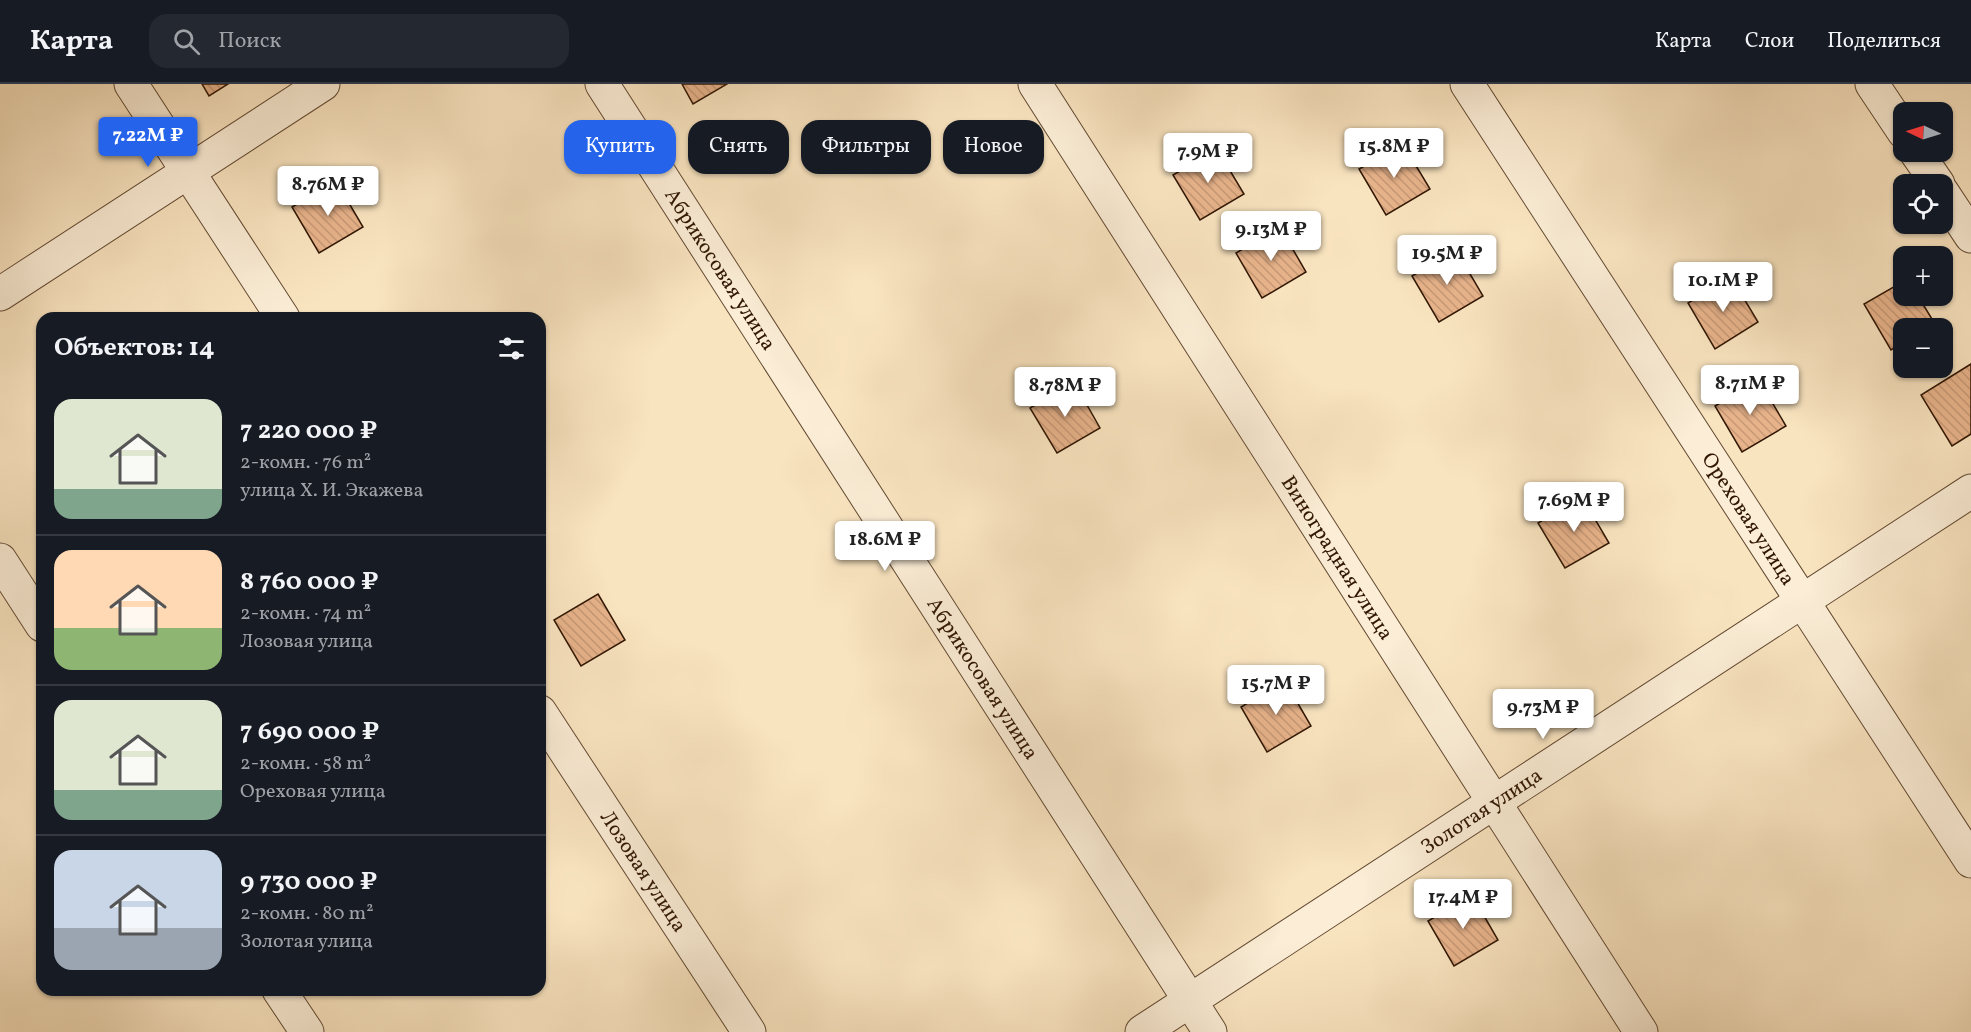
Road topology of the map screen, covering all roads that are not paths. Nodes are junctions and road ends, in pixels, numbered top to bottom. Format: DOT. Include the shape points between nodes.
graph roads {
  1 [pos="131,84"];
  2 [pos="323,84"];
  3 [pos="603,84"];
  4 [pos="1035,84"];
  5 [pos="1467,84"];
  6 [pos="1872,84"];
  7 [pos="1893,116"];
  8 [pos="188,172"];
  9 [pos="1953,209"];
  10 [pos="1971,236"];
  11 [pos="0,294"];
  12 [pos="279,312"];
  13 [pos="1971,491"];
  14 [pos="0,560"];
  15 [pos="1803,601"];
  16 [pos="36,616"];
  17 [pos="546,721"];
  18 [pos="1494,802"];
  19 [pos="1971,861"];
  20 [pos="283,996"];
  21 [pos="1190,1001"];
  22 [pos="307,1032"];
  23 [pos="749,1032"];
  24 [pos="1142,1032"];
  25 [pos="1210,1032"];
  26 [pos="1641,1032"];
  1 -- 8 [label="street"];
  2 -- 8 [label="street"];
  3 -- 21 [label="street, Абрикосовая улица"];
  4 -- 18 [label="street, Виноградная улица"];
  5 -- 15 [label="street, Ореховая улица"];
  6 -- 7 [label="street"];
  8 -- 11 [label="street"];
  8 -- 12 [label="street"];
  9 -- 10 [label="street"];
  13 -- 15 [label="street, Золотая улица"];
  14 -- 16 [label="street"];
  15 -- 18 [label="street, Золотая улица"];
  15 -- 19 [label="street, Ореховая улица"];
  17 -- 23 [label="street, Лозовая улица"];
  18 -- 21 [label="street, Золотая улица"];
  18 -- 26 [label="street, Виноградная улица"];
  20 -- 22 [label="street"];
  21 -- 24 [label="street, Золотая улица"];
  21 -- 25 [label="street, Абрикосовая улица"];
}
